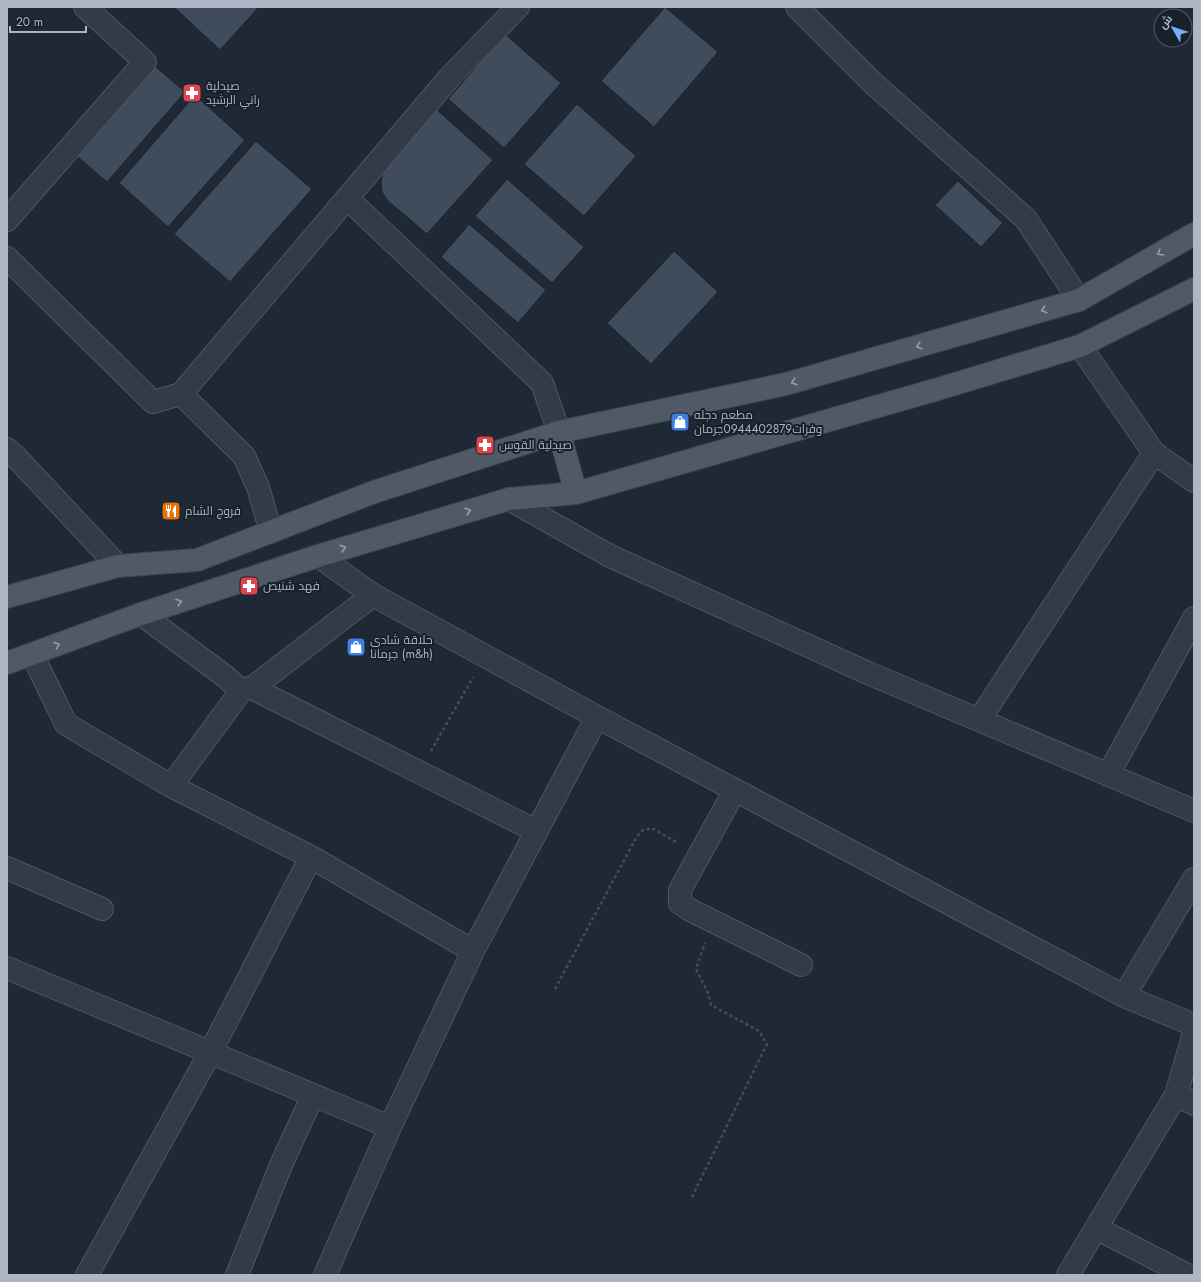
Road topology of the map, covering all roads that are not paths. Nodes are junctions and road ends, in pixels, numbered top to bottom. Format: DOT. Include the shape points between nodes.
graph roads {
  1 [pos="85,7"];
  2 [pos="518,7"];
  3 [pos="797,7"];
  4 [pos="347,198"];
  5 [pos="7,220"];
  6 [pos="1194,234"];
  7 [pos="7,258"];
  8 [pos="1194,289"];
  9 [pos="1080,300"];
  10 [pos="1080,346"];
  11 [pos="181,394"];
  12 [pos="559,432"];
  13 [pos="7,449"];
  14 [pos="1154,453"];
  15 [pos="1194,481"];
  16 [pos="576,493"];
  17 [pos="509,499"];
  18 [pos="271,532"];
  19 [pos="318,556"];
  20 [pos="118,566"];
  21 [pos="373,595"];
  22 [pos="7,598"];
  23 [pos="140,614"];
  24 [pos="1194,618"];
  25 [pos="32,654"];
  26 [pos="7,663"];
  27 [pos="245,689"];
  28 [pos="597,716"];
  29 [pos="979,720"];
  30 [pos="1108,774"];
  31 [pos="171,786"];
  32 [pos="735,790"];
  33 [pos="1194,811"];
  34 [pos="536,831"];
  35 [pos="311,857"];
  36 [pos="7,868"];
  37 [pos="1194,879"];
  38 [pos="102,909"];
  39 [pos="473,951"];
  40 [pos="801,965"];
  41 [pos="7,968"];
  42 [pos="1124,996"];
  43 [pos="1194,1025"];
  44 [pos="1194,1033"];
  45 [pos="210,1053"];
  46 [pos="313,1095"];
  47 [pos="1185,1100"];
  48 [pos="390,1127"];
  49 [pos="1096,1228"];
  50 [pos="87,1275"];
  51 [pos="237,1275"];
  52 [pos="325,1275"];
  53 [pos="1068,1275"];
  54 [pos="1187,1275"];
  1 -- 5 [label="street" via="145,62"];
  2 -- 4 [label="street" via="449,78"];
  3 -- 9 [label="street" via="874,84 1026,219"];
  4 -- 11 [label="street"];
  4 -- 12 [label="street" via="542,383"];
  6 -- 9 [label="main road, one-way"];
  7 -- 11 [label="street" via="153,402"];
  8 -- 10 [label="main road"];
  9 -- 12 [label="main road, one-way" via="786,384"];
  10 -- 14 [label="street"];
  10 -- 16 [label="main road" via="945,388"];
  11 -- 18 [label="street" via="244,456 258,487"];
  12 -- 16 [label="main road"];
  12 -- 18 [label="main road" via="374,492"];
  13 -- 20 [label="street"];
  14 -- 15 [label="street"];
  14 -- 29 [label="street"];
  16 -- 17 [label="main road"];
  19 -- 17 [label="main road, one-way"];
  17 -- 29 [label="street" via="610,556"];
  18 -- 20 [label="main road" via="198,560"];
  19 -- 21 [label="street"];
  23 -- 19 [label="main road, one-way"];
  20 -- 22 [label="main road"];
  21 -- 27 [label="street"];
  21 -- 28 [label="street"];
  25 -- 23 [label="main road, one-way"];
  23 -- 27 [label="street"];
  24 -- 30 [label="street"];
  25 -- 26 [label="main road"];
  25 -- 31 [label="street" via="66,724"];
  27 -- 31 [label="street"];
  27 -- 34 [label="street"];
  28 -- 32 [label="street"];
  28 -- 34 [label="street"];
  29 -- 30 [label="street"];
  30 -- 33 [label="street"];
  31 -- 35 [label="street"];
  32 -- 40 [label="street" via="680,890 680,903"];
  32 -- 42 [label="street"];
  34 -- 39 [label="street"];
  35 -- 39 [label="street"];
  35 -- 45 [label="street"];
  36 -- 38 [label="street"];
  37 -- 42 [label="street"];
  39 -- 48 [label="street"];
  41 -- 45 [label="street"];
  42 -- 43 [label="street"];
  44 -- 47 [label="street"];
  45 -- 46 [label="street"];
  45 -- 50 [label="street"];
  46 -- 48 [label="street"];
  46 -- 51 [label="street" via="281,1165"];
  47 -- 49 [label="street"];
  48 -- 52 [label="street"];
  49 -- 53 [label="street"];
  49 -- 54 [label="street"];
}
